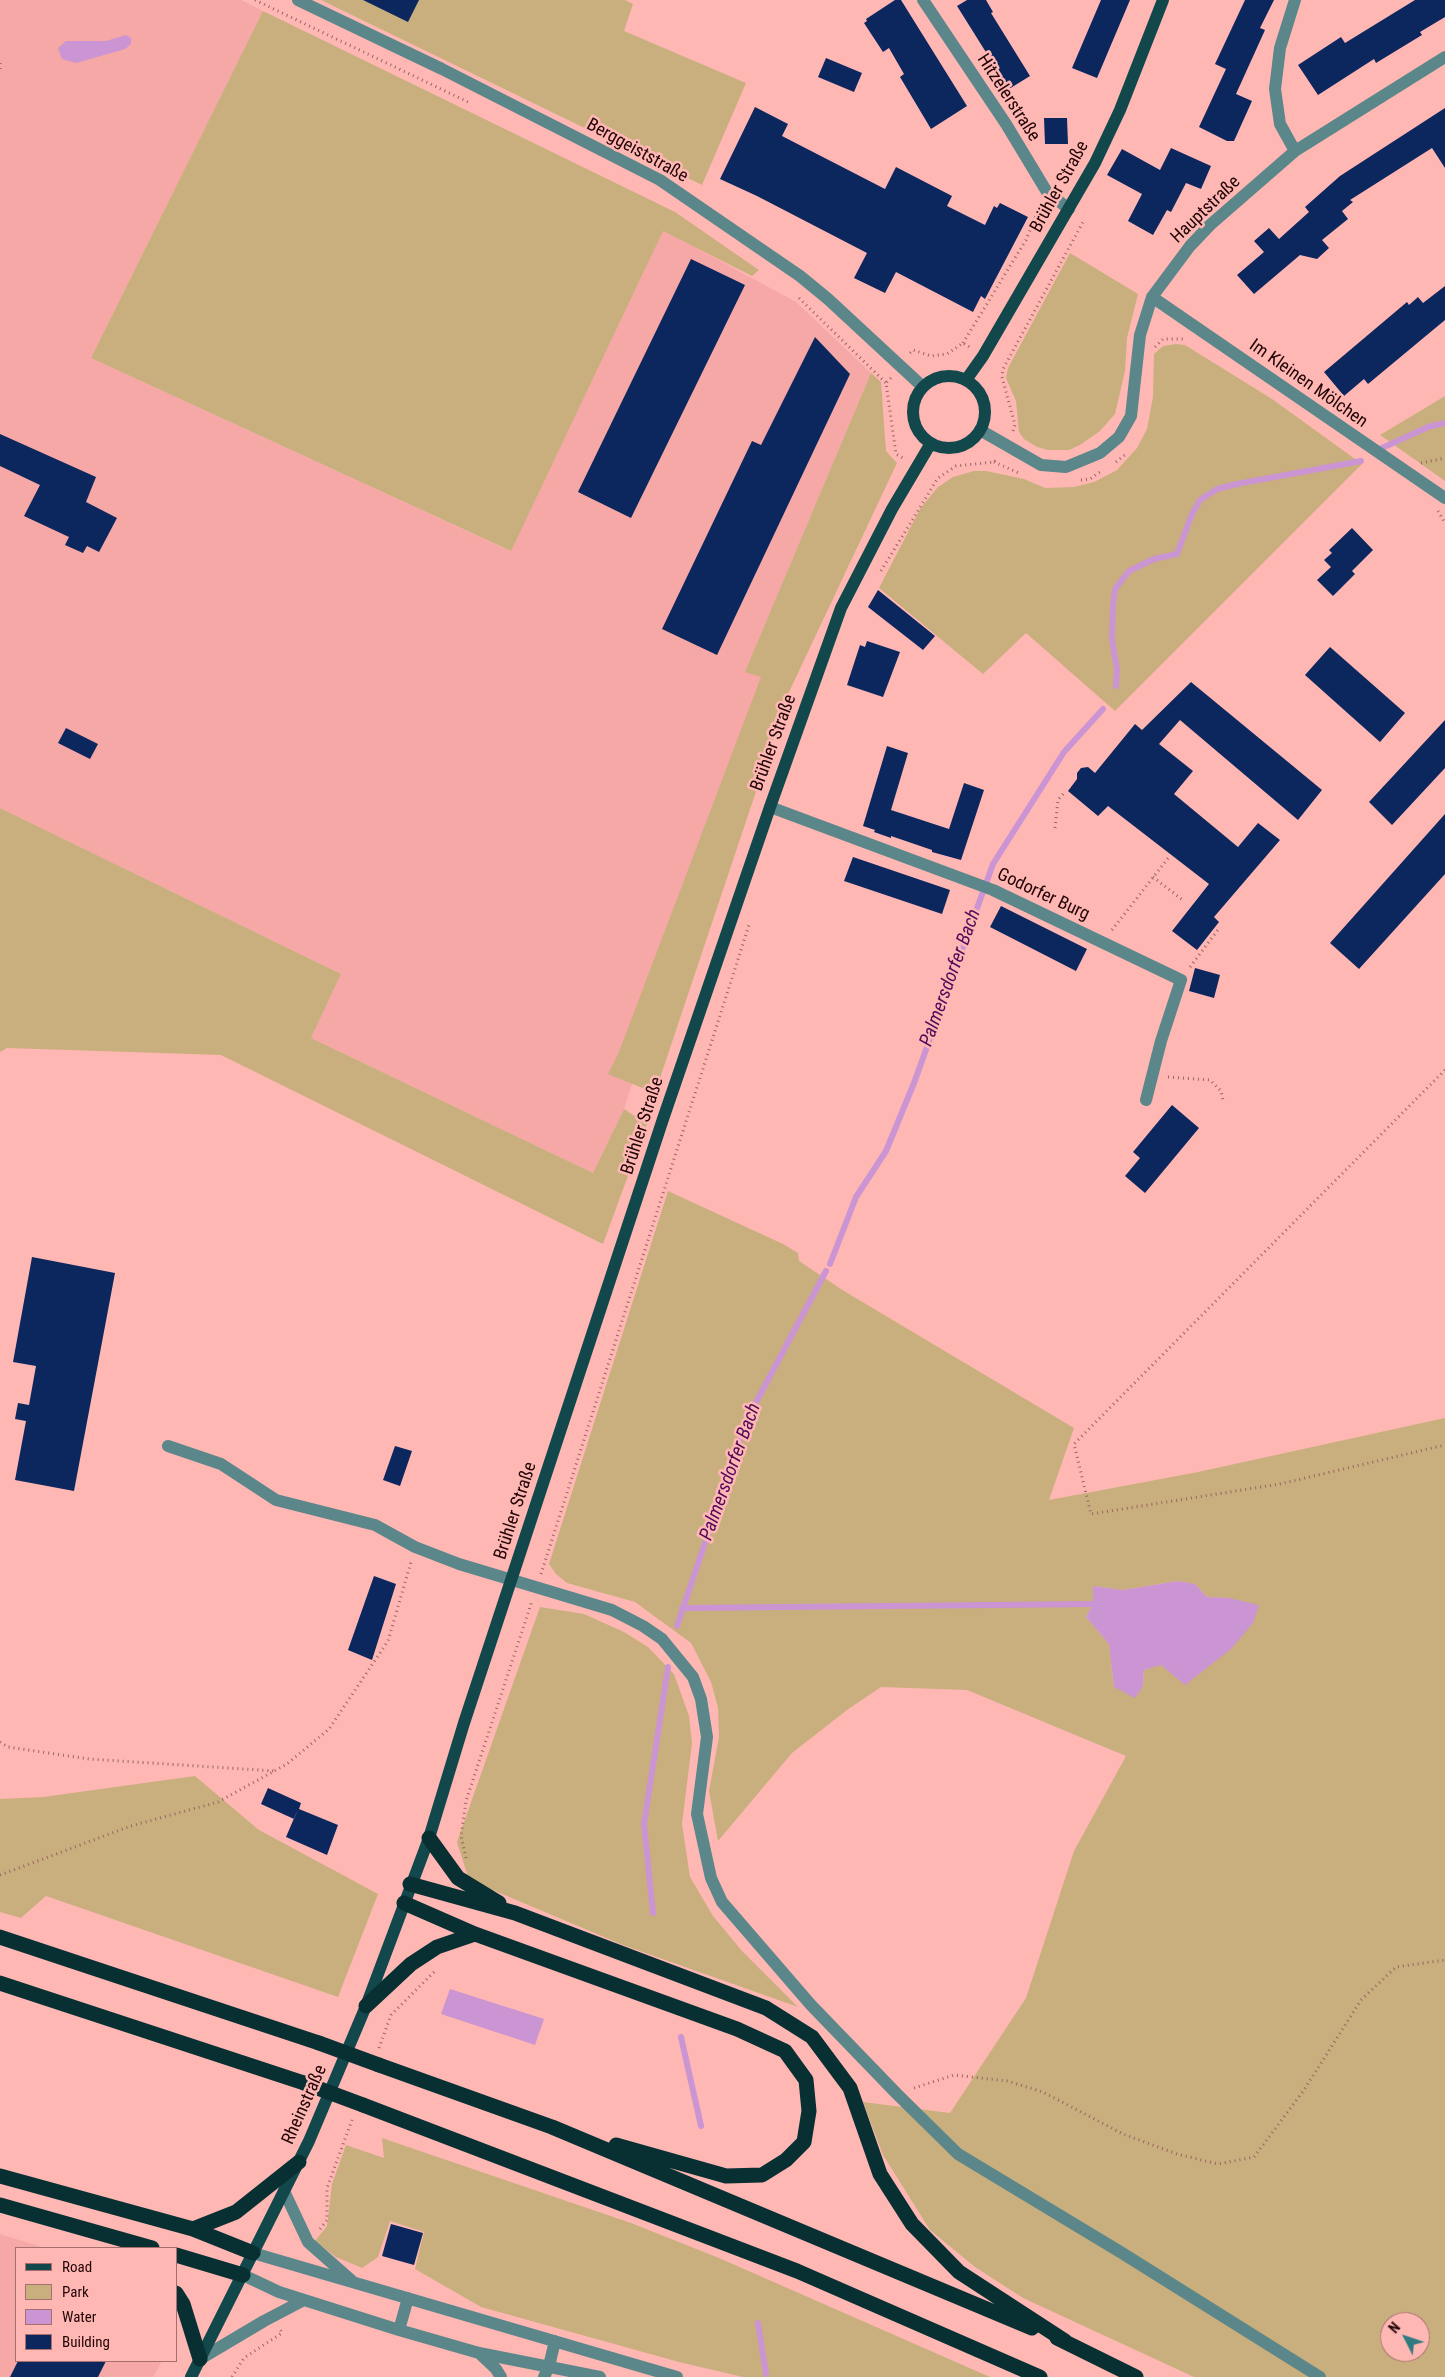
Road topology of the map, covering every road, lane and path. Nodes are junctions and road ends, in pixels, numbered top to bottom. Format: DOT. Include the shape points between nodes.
graph roads {
  1 [pos="255,0"];
  2 [pos="298,0"];
  3 [pos="923,0"];
  4 [pos="1163,0"];
  5 [pos="1296,0"];
  6 [pos="1445,57"];
  7 [pos="0,63"];
  8 [pos="0,71"];
  9 [pos="476,107"];
  10 [pos="1295,151"];
  11 [pos="1046,192"];
  12 [pos="1069,209"];
  13 [pos="1083,222"];
  14 [pos="798,297"];
  15 [pos="1152,297"];
  16 [pos="1187,339"];
  17 [pos="963,343"];
  18 [pos="1150,352"];
  19 [pos="966,380"];
  20 [pos="886,383"];
  21 [pos="923,386"];
  22 [pos="980,430"];
  23 [pos="931,443"];
  24 [pos="1005,446"];
  25 [pos="1128,451"];
  26 [pos="994,462"];
  27 [pos="1115,463"];
  28 [pos="1107,468"];
  29 [pos="1026,475"];
  30 [pos="1072,481"];
  31 [pos="1445,498"];
  32 [pos="877,578"];
  33 [pos="1064,793"];
  34 [pos="770,807"];
  35 [pos="1055,828"];
  36 [pos="1169,857"];
  37 [pos="1153,877"];
  38 [pos="1184,901"];
  39 [pos="751,918"];
  40 [pos="1220,927"];
  41 [pos="1102,942"];
  42 [pos="1181,980"];
  43 [pos="1445,1070"];
  44 [pos="1152,1076"];
  45 [pos="1146,1100"];
  46 [pos="1223,1100"];
  47 [pos="168,1446"];
  48 [pos="1445,1446"];
  49 [pos="415,1547"];
  50 [pos="511,1582"];
  51 [pos="536,1589"];
  52 [pos="0,1742"];
  53 [pos="275,1771"];
  54 [pos="429,1838"];
  55 [pos="0,1875"];
  56 [pos="458,1878"];
  57 [pos="410,1884"];
  58 [pos="404,1903"];
  59 [pos="515,1913"];
  60 [pos="475,1934"];
  61 [pos="0,1937"];
  62 [pos="437,1947"];
  63 [pos="1445,1960"];
  64 [pos="0,1983"];
  65 [pos="0,1993"];
  66 [pos="366,2006"];
  67 [pos="94,2014"];
  68 [pos="378,2058"];
  69 [pos="897,2094"];
  70 [pos="358,2110"];
  71 [pos="552,2127"];
  72 [pos="299,2162"];
  73 [pos="0,2176"];
  74 [pos="284,2191"];
  75 [pos="0,2205"];
  76 [pos="193,2229"];
  77 [pos="308,2242"];
  78 [pos="124,2243"];
  79 [pos="146,2247"];
  80 [pos="254,2253"];
  81 [pos="178,2256"];
  82 [pos="243,2275"];
  83 [pos="356,2284"];
  84 [pos="178,2297"];
  85 [pos="408,2298"];
  86 [pos="304,2300"];
  87 [pos="274,2315"];
  88 [pos="399,2330"];
  89 [pos="554,2341"];
  90 [pos="1065,2342"];
  91 [pos="479,2353"];
  92 [pos="200,2359"];
  93 [pos="546,2372"];
  94 [pos="658,2374"];
  95 [pos="191,2377"];
  96 [pos="232,2377"];
  97 [pos="501,2377"];
  98 [pos="600,2377"];
  99 [pos="677,2377"];
  100 [pos="1040,2377"];
  101 [pos="1136,2377"];
  102 [pos="1320,2377"];
  1 -- 9 [label="path"];
  2 -- 21 [label="street, Berggeiststraße" via="660,180 800,276"];
  3 -- 11 [label="street, Hitzelerstraße" via="1006,124"];
  4 -- 12 [label="main road, Brühler Straße" via="1120,110"];
  5 -- 10 [label="street" via="1280,48 1275,89 1280,124"];
  6 -- 10 [label="street, Hauptstraße"];
  7 -- 8 [label="path"];
  10 -- 15 [label="street, Hauptstraße" via="1210,225"];
  11 -- 12 [label="street, Hitzelerstraße"];
  11 -- 17 [label="path" via="1026,240"];
  12 -- 19 [label="main road, Brühler Straße"];
  13 -- 24 [label="path" via="1003,369 1002,378 1015,425"];
  14 -- 20 [label="path"];
  15 -- 24 [label="street, Hauptstraße" via="1140,335 1131,416 1118,437 1100,454 1066,466 1041,465"];
  15 -- 31 [label="street, Im Kleinen Mölchen"];
  16 -- 18 [label="path" via="1163,339"];
  19 -- 21 [label="main road" via="945,376"];
  19 -- 22 [label="main road" via="983,398 985,409"];
  21 -- 23 [label="main road" via="916,396 913,418 917,428"];
  22 -- 23 [label="main road" via="973,438 954,447"];
  22 -- 24 [label="street, Hauptstraße"];
  23 -- 34 [label="main road, Brühler Straße" via="892,509 841,608"];
  24 -- 26 [label="path"];
  25 -- 27 [label="path"];
  26 -- 29 [label="path"];
  26 -- 32 [label="path" via="956,466 938,478"];
  28 -- 30 [label="path" via="1090,479"];
  33 -- 35 [label="path" via="1058,800"];
  34 -- 41 [label="street, Godorfer Burg" via="993,890"];
  34 -- 50 [label="main road, Brühler Straße" via="663,1119"];
  36 -- 37 [label="path"];
  37 -- 38 [label="path"];
  37 -- 41 [label="path"];
  39 -- 51 [label="path"];
  40 -- 42 [label="path"];
  41 -- 42 [label="street, Godorfer Burg"];
  42 -- 44 [label="street"];
  43 -- 48 [label="path" via="1074,1444 1091,1514 1280,1484"];
  44 -- 45 [label="street"];
  44 -- 46 [label="path" via="1210,1080 1221,1091"];
  47 -- 49 [label="street" via="221,1464 276,1500 375,1525"];
  49 -- 50 [label="street"];
  49 -- 53 [label="path" via="388,1642 329,1730"];
  50 -- 51 [label="street"];
  50 -- 54 [label="main road, Brühler Straße"];
  51 -- 56 [label="path" via="466,1801 461,1836 468,1862"];
  51 -- 69 [label="street" via="612,1610 643,1626 662,1639 693,1677 701,1699 707,1737 697,1814 711,1878 722,1902 811,2005"];
  52 -- 53 [label="path" via="8,1747 89,1759"];
  53 -- 55 [label="path" via="218,1802 131,1826"];
  54 -- 56 [label="highway"];
  54 -- 57 [label="main road, Rheinstraße"];
  56 -- 59 [label="highway"];
  57 -- 58 [label="main road, Rheinstraße"];
  57 -- 59 [label="highway"];
  58 -- 60 [label="highway"];
  58 -- 66 [label="main road, Rheinstraße"];
  59 -- 90 [label="highway" via="766,2008 812,2037 850,2088 880,2174 912,2224 959,2272"];
  60 -- 62 [label="highway"];
  60 -- 71 [label="highway" via="737,2029 785,2051 806,2080 809,2111 804,2142 786,2160 762,2175 726,2176"];
  61 -- 68 [label="highway, bridge" via="319,2043"];
  62 -- 66 [label="highway" via="411,1964"];
  62 -- 68 [label="path" via="441,1966 391,2015"];
  63 -- 69 [label="path" via="1396,1967 1361,2000 1304,2090 1254,2157 1218,2164 1177,2154 1123,2134 1043,2092 1007,2081 954,2075"];
  64 -- 67 [label="highway"];
  65 -- 67 [label="highway"];
  66 -- 72 [label="main road, Rheinstraße"];
  67 -- 70 [label="highway, bridge" via="304,2083"];
  68 -- 71 [label="highway"];
  69 -- 102 [label="street" via="958,2154 1122,2252"];
  70 -- 77 [label="path" via="327,2188 327,2220"];
  70 -- 100 [label="highway" via="797,2271"];
  71 -- 90 [label="highway"];
  72 -- 74 [label="main road, Rheinstraße"];
  72 -- 76 [label="highway" via="236,2212"];
  73 -- 76 [label="highway"];
  74 -- 77 [label="street"];
  74 -- 80 [label="main road, Rheinstraße"];
  75 -- 78 [label="highway"];
  76 -- 80 [label="highway"];
  77 -- 83 [label="street"];
  78 -- 79 [label="highway"];
  80 -- 82 [label="main road, Rheinstraße"];
  80 -- 83 [label="street"];
  81 -- 82 [label="highway"];
  82 -- 86 [label="street"];
  82 -- 92 [label="main road, Rheinstraße"];
  83 -- 85 [label="street"];
  84 -- 92 [label="highway"];
  85 -- 88 [label="street"];
  85 -- 89 [label="street"];
  86 -- 87 [label="street"];
  86 -- 88 [label="street"];
  87 -- 92 [label="street"];
  87 -- 96 [label="path" via="282,2334 244,2358"];
  88 -- 91 [label="street"];
  89 -- 93 [label="street"];
  89 -- 94 [label="street"];
  90 -- 101 [label="highway"];
  91 -- 93 [label="street"];
  91 -- 97 [label="street"];
  92 -- 95 [label="main road, Rheinstraße"];
  93 -- 98 [label="street"];
  94 -- 99 [label="street"];
}
